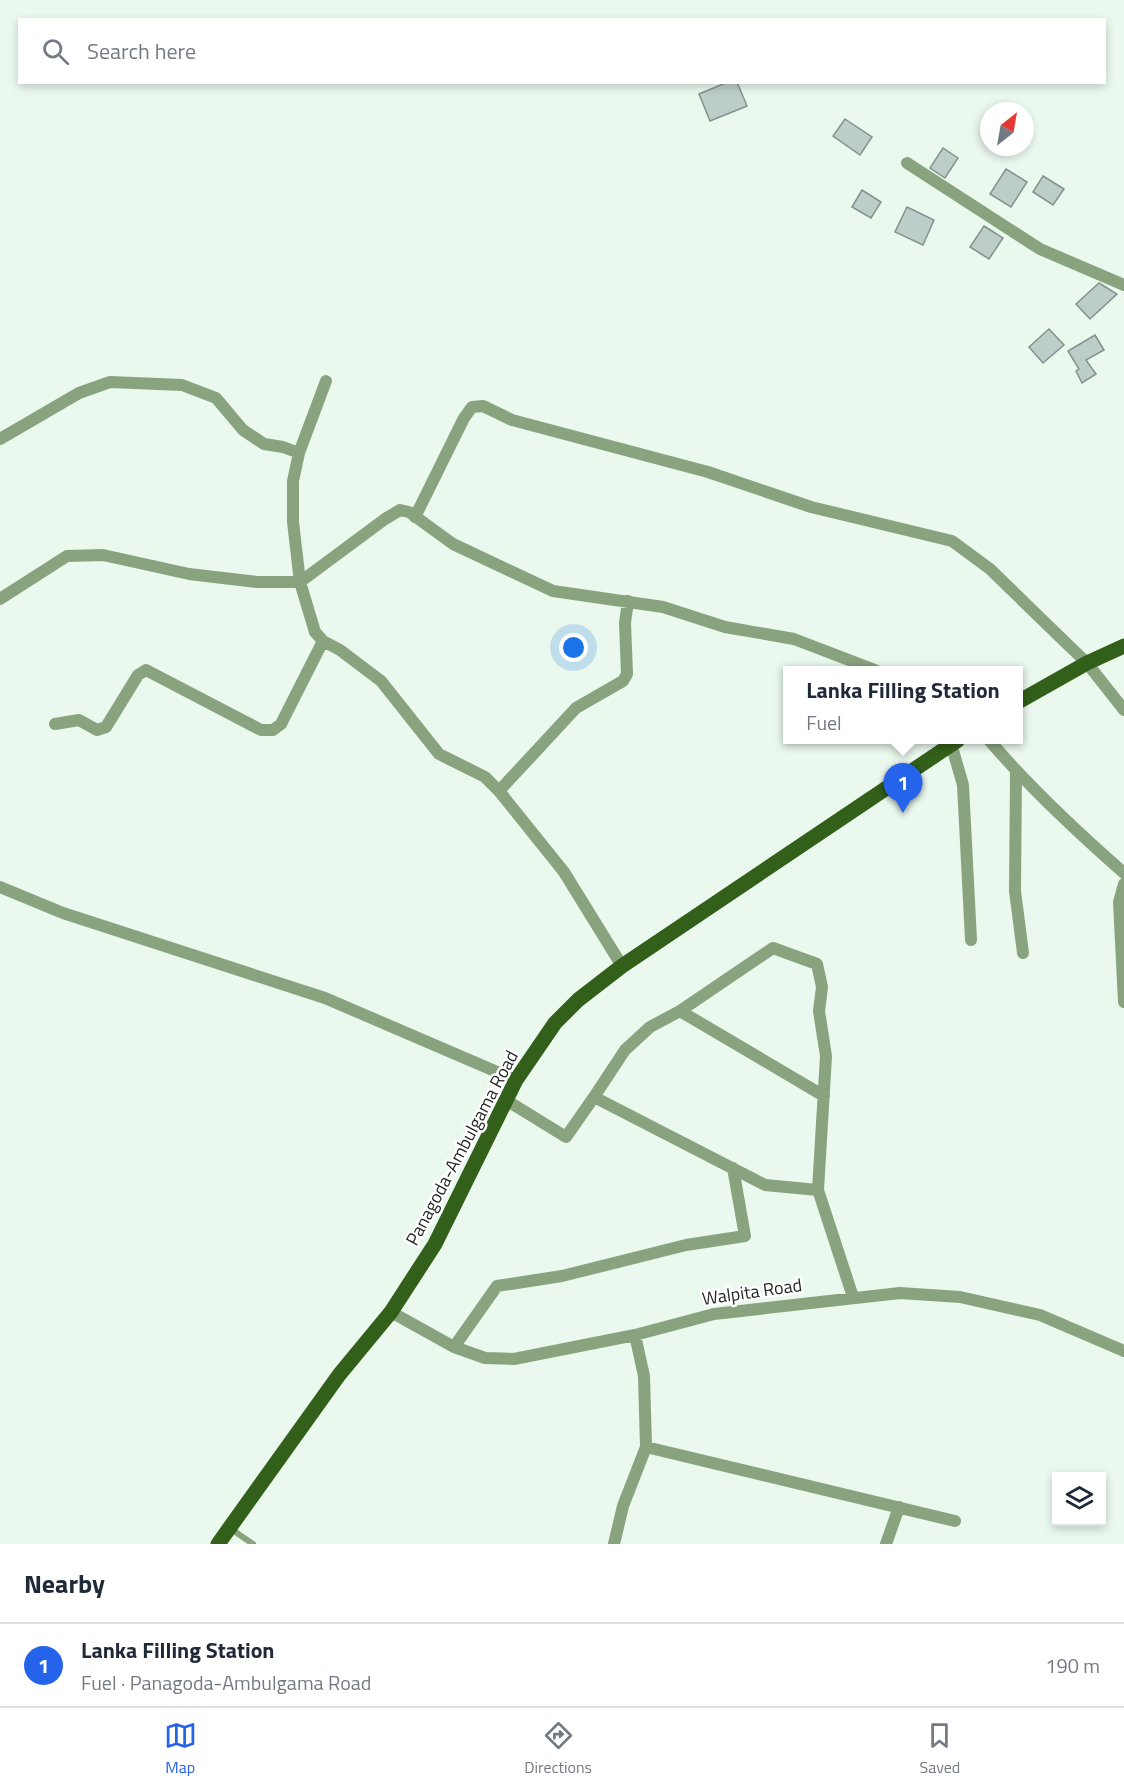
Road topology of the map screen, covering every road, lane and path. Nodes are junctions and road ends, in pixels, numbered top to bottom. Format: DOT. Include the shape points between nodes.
graph roads {
  1 [pos="907,163"];
  2 [pos="1124,285"];
  3 [pos="326,381"];
  4 [pos="0,440"];
  5 [pos="300,453"];
  6 [pos="415,517"];
  7 [pos="300,582"];
  8 [pos="0,598"];
  9 [pos="628,601"];
  10 [pos="323,641"];
  11 [pos="1124,646"];
  12 [pos="1087,663"];
  13 [pos="865,666"];
  14 [pos="1023,699"];
  15 [pos="1124,710"];
  16 [pos="55,724"];
  17 [pos="949,744"];
  18 [pos="954,744"];
  19 [pos="993,744"];
  20 [pos="1016,772"];
  21 [pos="499,791"];
  22 [pos="1124,873"];
  23 [pos="1124,884"];
  24 [pos="0,887"];
  25 [pos="971,940"];
  26 [pos="1023,952"];
  27 [pos="622,966"];
  28 [pos="1124,1002"];
  29 [pos="680,1011"];
  30 [pos="516,1080"];
  31 [pos="824,1096"];
  32 [pos="594,1097"];
  33 [pos="506,1100"];
  34 [pos="733,1168"];
  35 [pos="818,1190"];
  36 [pos="853,1297"];
  37 [pos="391,1312"];
  38 [pos="634,1335"];
  39 [pos="454,1347"];
  40 [pos="1124,1351"];
  41 [pos="646,1447"];
  42 [pos="899,1507"];
  43 [pos="954,1521"];
  44 [pos="230,1528"];
  45 [pos="218,1544"];
  46 [pos="253,1544"];
  47 [pos="614,1544"];
  48 [pos="886,1544"];
  1 -- 2 [label="street" via="1040,249"];
  3 -- 5 [label="street"];
  4 -- 5 [label="street" via="79,393 110,382 182,385 216,398 243,430 264,444"];
  5 -- 7 [label="street" via="293,492 293,522"];
  6 -- 7 [label="street" via="400,510"];
  6 -- 9 [label="street" via="453,544 553,591"];
  6 -- 12 [label="street" via="464,418 472,407 483,406 512,420 708,472 811,507 952,541 990,569"];
  7 -- 8 [label="street" via="257,582 189,574 103,555 67,556"];
  7 -- 10 [label="street" via="315,632"];
  9 -- 13 [label="street" via="663,607 725,627 794,639"];
  9 -- 21 [label="street" via="627,674 623,681 576,708"];
  10 -- 16 [label="street" via="280,724 273,730 261,730 146,670 138,675 106,727 97,730 79,720"];
  10 -- 21 [label="street" via="381,681 439,754 485,777"];
  11 -- 12 [label="main road"];
  12 -- 14 [label="main road"];
  12 -- 15 [label="street"];
  17 -- 27 [label="main road, Panagoda-Ambulgama Road"];
  18 -- 25 [label="street" via="963,785"];
  19 -- 20 [label="street"];
  20 -- 22 [label="street"];
  20 -- 26 [label="street" via="1015,891"];
  21 -- 27 [label="street" via="564,872"];
  23 -- 28 [label="street" via="1119,902"];
  24 -- 30 [label="street" via="63,913 325,998"];
  27 -- 30 [label="main road, Panagoda-Ambulgama Road" via="555,1023"];
  29 -- 31 [label="street"];
  29 -- 31 [label="street" via="773,948 818,964 822,987 819,1011 826,1056"];
  29 -- 32 [label="street" via="650,1027 625,1050"];
  30 -- 33 [label="main road, Panagoda-Ambulgama Road"];
  31 -- 35 [label="street"];
  32 -- 33 [label="street" via="566,1137"];
  32 -- 34 [label="street"];
  33 -- 37 [label="main road, Panagoda-Ambulgama Road" via="435,1244"];
  34 -- 35 [label="street" via="765,1185"];
  34 -- 39 [label="street" via="745,1236 686,1245 562,1276 497,1286"];
  35 -- 36 [label="street"];
  36 -- 38 [label="street, Walpita Road" via="714,1314"];
  36 -- 40 [label="street, Walpita Road" via="900,1293 960,1297 1040,1315"];
  37 -- 39 [label="street, Walpita Road"];
  37 -- 44 [label="main road, Panagoda-Ambulgama Road" via="339,1375"];
  38 -- 39 [label="street, Walpita Road" via="514,1359 485,1358"];
  38 -- 41 [label="street" via="644,1376"];
  41 -- 42 [label="street"];
  41 -- 47 [label="street" via="622,1506"];
  42 -- 43 [label="street"];
  42 -- 48 [label="street"];
  44 -- 45 [label="main road, Panagoda-Ambulgama Road"];
  44 -- 46 [label="lane"];
}
